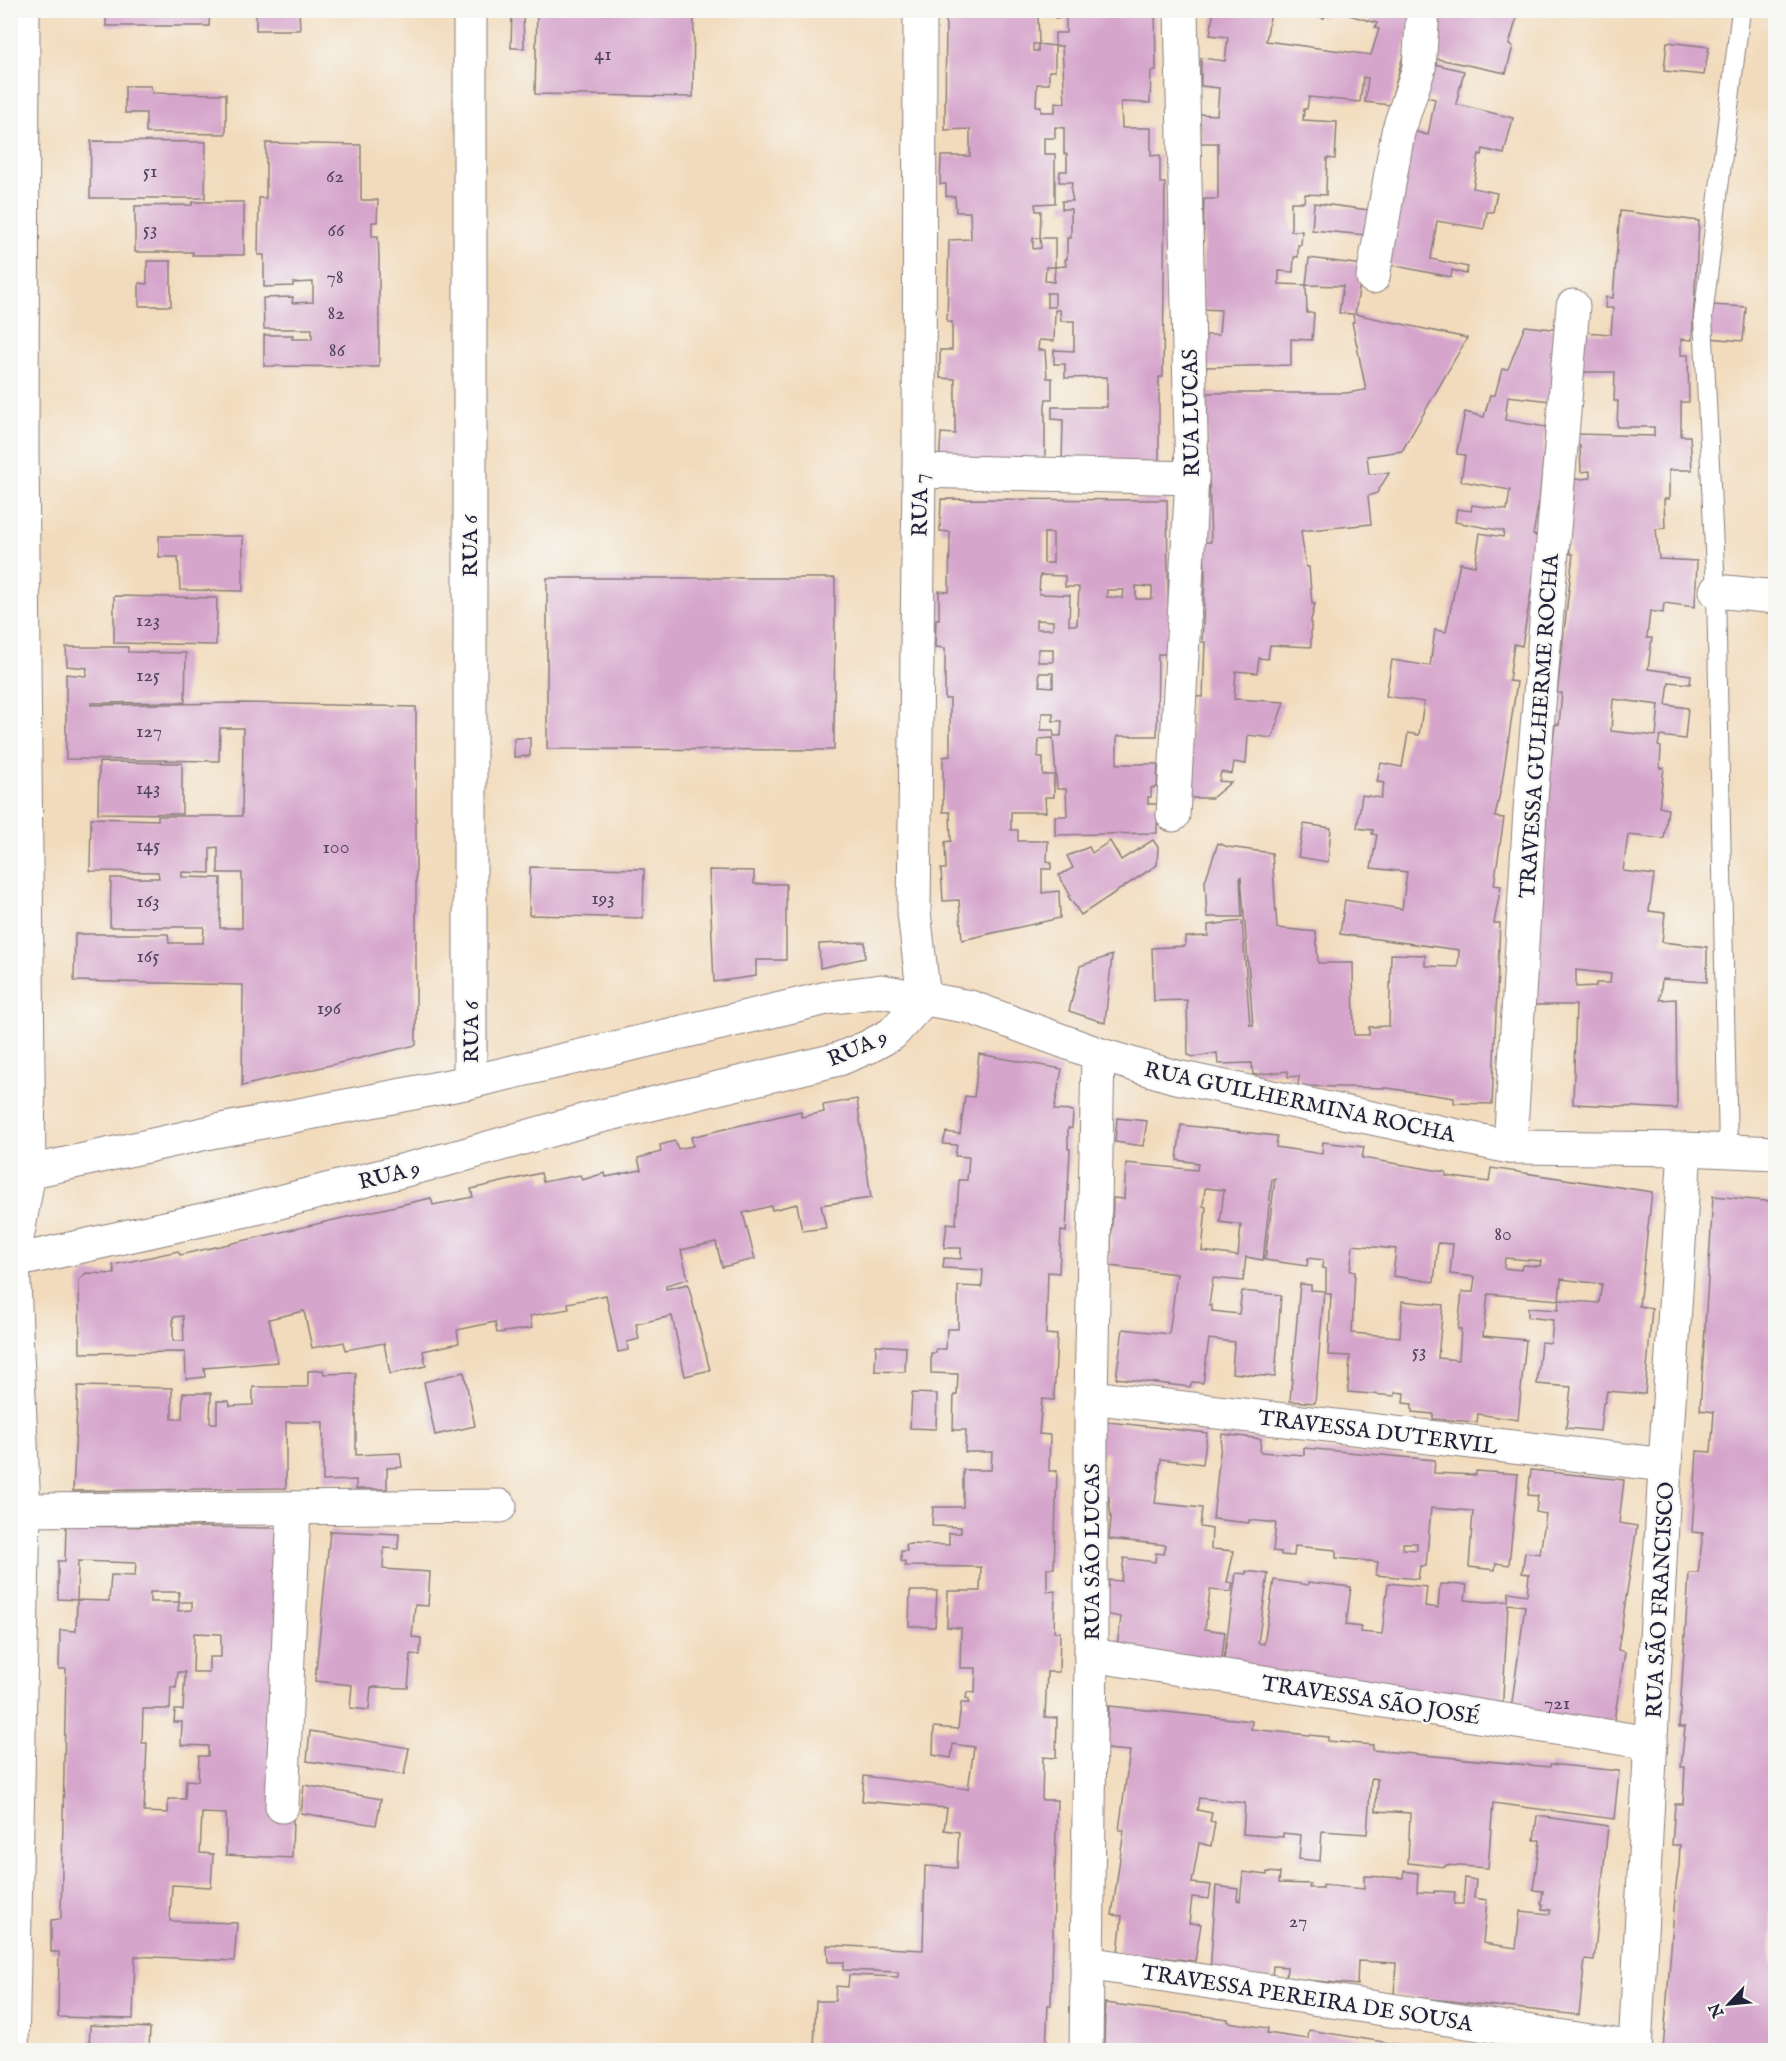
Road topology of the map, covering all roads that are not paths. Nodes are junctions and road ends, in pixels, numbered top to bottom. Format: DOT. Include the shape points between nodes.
graph roads {
  1 [pos="23,10"];
  2 [pos="470,10"];
  3 [pos="920,10"];
  4 [pos="1180,10"];
  5 [pos="1423,10"];
  6 [pos="1741,10"];
  7 [pos="1373,277"];
  8 [pos="1573,306"];
  9 [pos="919,471"];
  10 [pos="1192,478"];
  11 [pos="1716,591"];
  12 [pos="1776,597"];
  13 [pos="1173,815"];
  14 [pos="924,999"];
  15 [pos="1098,1054"];
  16 [pos="470,1082"];
  17 [pos="1510,1147"];
  18 [pos="1685,1149"];
  19 [pos="1728,1150"];
  20 [pos="1776,1153"];
  21 [pos="20,1174"];
  22 [pos="12,1262"];
  23 [pos="1091,1397"];
  24 [pos="1665,1465"];
  25 [pos="500,1506"];
  26 [pos="294,1508"];
  27 [pos="24,1510"];
  28 [pos="1091,1655"];
  29 [pos="1652,1743"];
  30 [pos="282,1806"];
  31 [pos="1087,1963"];
  32 [pos="1635,2049"];
  33 [pos="12,2050"];
  34 [pos="1086,2050"];
  1 -- 21 [label="street"];
  2 -- 16 [label="street, RUA 6"];
  3 -- 9 [label="street, RUA 7"];
  4 -- 10 [label="street, RUA LUCAS"];
  5 -- 7 [label="street" via="1419,68 1398,132"];
  6 -- 11 [label="lane" via="1703,317"];
  8 -- 17 [label="street, TRAVESSA GULHERME ROCHA" via="1530,810"];
  9 -- 10 [label="street"];
  9 -- 14 [label="street, RUA 7" via="914,912"];
  10 -- 13 [label="street, RUA LUCAS"];
  11 -- 12 [label="street"];
  11 -- 19 [label="lane"];
  14 -- 15 [label="street, RUA GUILHERMINA ROCHA" via="982,1011"];
  14 -- 16 [label="street, RUA 9" via="881,991 827,998"];
  14 -- 22 [label="street, RUA 9" via="892,1034 839,1059 589,1119 256,1208"];
  15 -- 17 [label="street, RUA GUILHERMINA ROCHA" via="1172,1076"];
  15 -- 23 [label="street, RUA SÃO LUCAS"];
  16 -- 21 [label="street, RUA 9"];
  17 -- 18 [label="street, RUA GUILHERMINA ROCHA"];
  18 -- 19 [label="street, RUA GUILHERMINA ROCHA"];
  18 -- 24 [label="street, RUA SÃO FRANCISCO"];
  19 -- 20 [label="street, RUA GUILHERMINA ROCHA"];
  21 -- 22 [label="street"];
  22 -- 27 [label="street"];
  23 -- 24 [label="street, TRAVESSA DUTERVIL"];
  23 -- 28 [label="street, RUA SÃO LUCAS"];
  24 -- 29 [label="street, RUA SÃO FRANCISCO"];
  25 -- 26 [label="street"];
  26 -- 27 [label="street"];
  26 -- 30 [label="street"];
  27 -- 33 [label="street"];
  28 -- 29 [label="street, TRAVESSA SÃO JOSÉ"];
  28 -- 31 [label="street, RUA SÃO LUCAS"];
  29 -- 32 [label="street, RUA SÃO FRANCISCO"];
  31 -- 32 [label="street, TRAVESSA PEREIRA DE SOUSA"];
  31 -- 34 [label="street, RUA SÃO LUCAS"];
}
